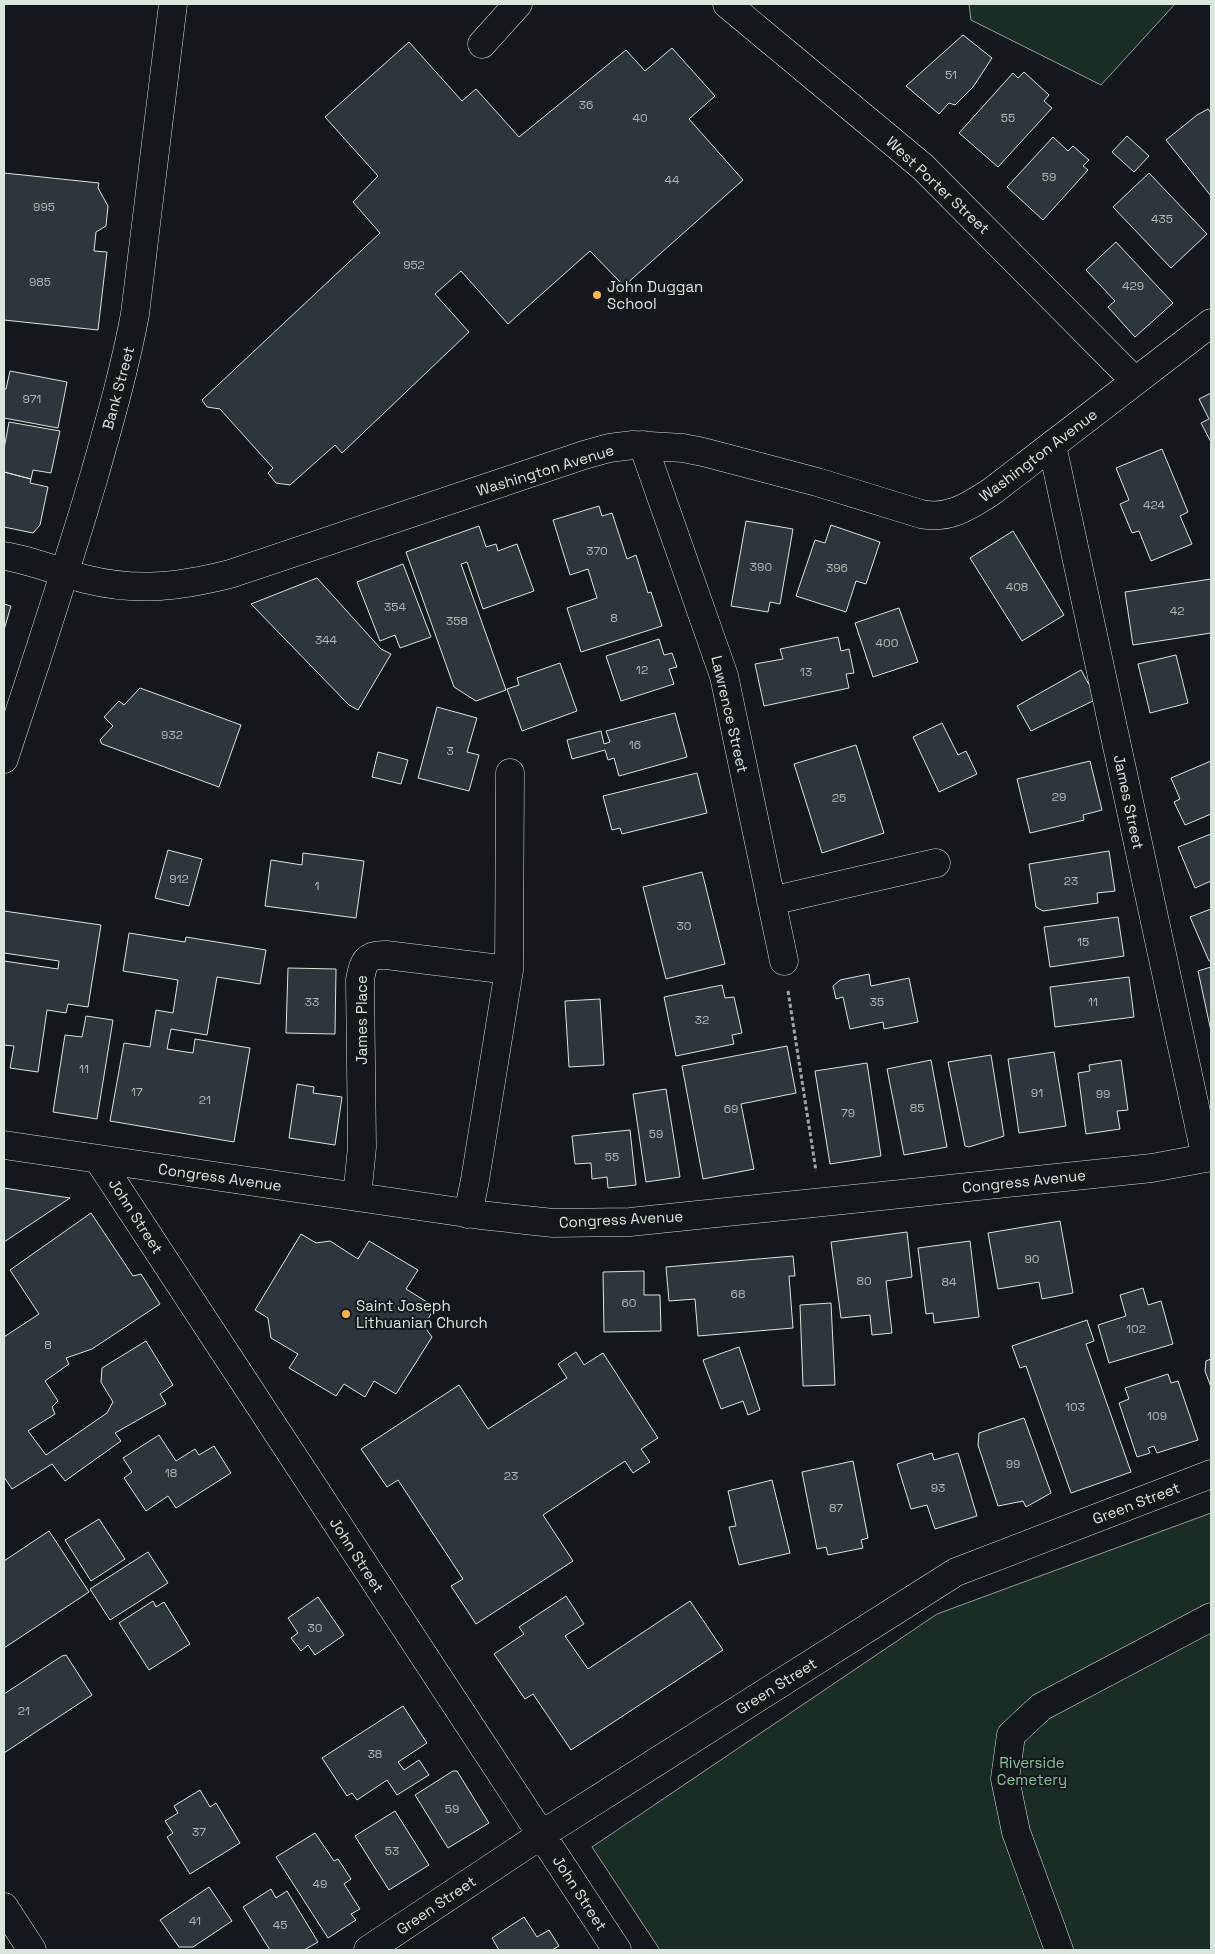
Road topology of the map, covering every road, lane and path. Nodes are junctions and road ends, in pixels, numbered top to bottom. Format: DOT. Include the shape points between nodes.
graph roads {
  1 [pos="173,4"];
  2 [pos="518,4"];
  3 [pos="727,4"];
  4 [pos="482,44"];
  5 [pos="1211,323"];
  6 [pos="1135,381"];
  7 [pos="643,445"];
  8 [pos="1052,445"];
  9 [pos="4,556"];
  10 [pos="64,573"];
  11 [pos="4,759"];
  12 [pos="510,773"];
  13 [pos="936,863"];
  14 [pos="771,901"];
  15 [pos="784,961"];
  16 [pos="509,970"];
  17 [pos="4,1145"];
  18 [pos="1208,1158"];
  19 [pos="98,1159"];
  20 [pos="816,1171"];
  21 [pos="357,1197"];
  22 [pos="468,1214"];
  23 [pos="1211,1474"];
  24 [pos="1211,1617"];
  25 [pos="541,1835"];
  26 [pos="4,1907"];
  27 [pos="32,1950"];
  28 [pos="368,1950"];
  29 [pos="617,1950"];
  30 [pos="1059,1950"];
  1 -- 10 [label="street, Bank Street" via="136,314 116,400"];
  2 -- 4 [label="street"];
  3 -- 6 [label="street, West Porter Street" via="924,167"];
  5 -- 6 [label="street, Washington Avenue"];
  6 -- 8 [label="street, Washington Avenue"];
  7 -- 8 [label="street, Washington Avenue" via="703,452 921,514 938,516 972,505"];
  7 -- 10 [label="street, Washington Avenue" via="609,448 584,455 230,574 193,583 130,587"];
  7 -- 14 [label="street, Lawrence Street" via="724,676"];
  8 -- 18 [label="street, James Street"];
  9 -- 10 [label="street, Washington Avenue"];
  10 -- 11 [label="street, Bank Street"];
  12 -- 16 [label="street"];
  13 -- 14 [label="street"];
  14 -- 15 [label="street, Lawrence Street"];
  15 -- 20 [label="path"];
  16 -- 21 [label="street, James Place" via="386,955 373,956 365,961 360,980 362,1147"];
  16 -- 22 [label="street"];
  17 -- 19 [label="street, Congress Avenue"];
  18 -- 22 [label="street, Congress Avenue" via="1152,1168 630,1222 553,1223"];
  19 -- 21 [label="street, Congress Avenue"];
  19 -- 25 [label="street, John Street"];
  21 -- 22 [label="street, Congress Avenue"];
  23 -- 25 [label="street, Green Street" via="956,1572"];
  24 -- 30 [label="street" via="1041,1707 1010,1735 1005,1779 1016,1832"];
  25 -- 28 [label="street, Green Street"];
  25 -- 29 [label="street, John Street"];
  26 -- 27 [label="street"];
}
